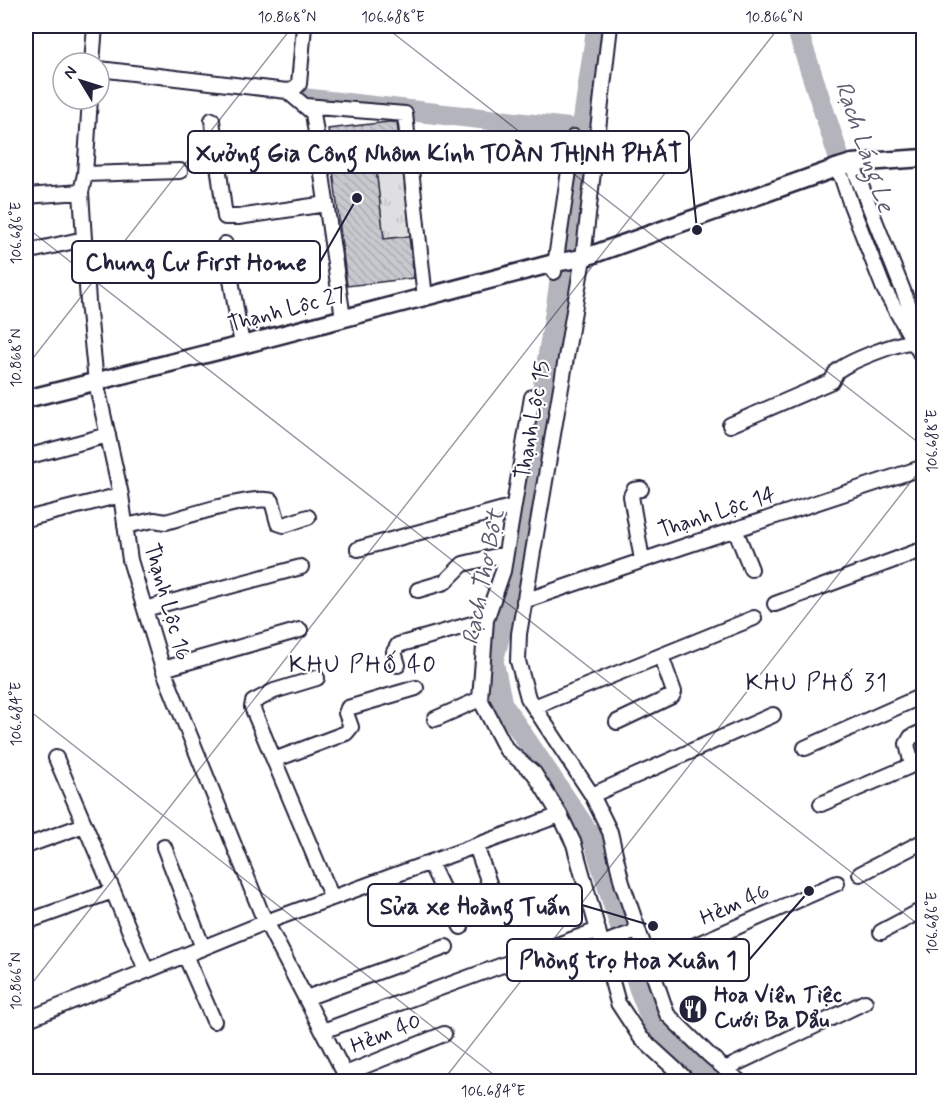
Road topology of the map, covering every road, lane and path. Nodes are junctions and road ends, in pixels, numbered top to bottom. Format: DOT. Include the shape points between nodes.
graph roads {
  1 [pos="95,26"];
  2 [pos="304,26"];
  3 [pos="610,26"];
  4 [pos="93,51"];
  5 [pos="111,70"];
  6 [pos="287,91"];
  7 [pos="306,106"];
  8 [pos="89,111"];
  9 [pos="212,120"];
  10 [pos="574,137"];
  11 [pos="924,158"];
  12 [pos="842,166"];
  13 [pos="180,171"];
  14 [pos="85,174"];
  15 [pos="81,192"];
  16 [pos="26,196"];
  17 [pos="326,204"];
  18 [pos="84,239"];
  19 [pos="225,244"];
  20 [pos="26,252"];
  21 [pos="565,263"];
  22 [pos="425,298"];
  23 [pos="343,318"];
  24 [pos="924,330"];
  25 [pos="913,342"];
  26 [pos="242,345"];
  27 [pos="924,360"];
  28 [pos="96,382"];
  29 [pos="532,397"];
  30 [pos="26,399"];
  31 [pos="529,412"];
  32 [pos="555,414"];
  33 [pos="730,425"];
  34 [pos="108,435"];
  35 [pos="26,457"];
  36 [pos="924,467"];
  37 [pos="518,480"];
  38 [pos="544,483"];
  39 [pos="641,489"];
  40 [pos="121,495"];
  41 [pos="514,506"];
  42 [pos="308,517"];
  43 [pos="26,519"];
  44 [pos="125,526"];
  45 [pos="735,529"];
  46 [pos="358,549"];
  47 [pos="924,549"];
  48 [pos="505,554"];
  49 [pos="642,560"];
  50 [pos="301,567"];
  51 [pos="751,569"];
  52 [pos="418,590"];
  53 [pos="524,601"];
  54 [pos="775,604"];
  55 [pos="145,609"];
  56 [pos="754,618"];
  57 [pos="486,620"];
  58 [pos="300,630"];
  59 [pos="661,656"];
  60 [pos="398,665"];
  61 [pos="163,669"];
  62 [pos="317,678"];
  63 [pos="416,688"];
  64 [pos="924,695"];
  65 [pos="480,699"];
  66 [pos="534,708"];
  67 [pos="773,715"];
  68 [pos="435,719"];
  69 [pos="617,722"];
  70 [pos="924,731"];
  71 [pos="805,748"];
  72 [pos="56,758"];
  73 [pos="274,760"];
  74 [pos="592,795"];
  75 [pos="821,804"];
  76 [pos="560,814"];
  77 [pos="84,825"];
  78 [pos="924,841"];
  79 [pos="26,846"];
  80 [pos="476,846"];
  81 [pos="164,847"];
  82 [pos="430,863"];
  83 [pos="860,874"];
  84 [pos="837,884"];
  85 [pos="113,891"];
  86 [pos="526,895"];
  87 [pos="332,898"];
  88 [pos="924,909"];
  89 [pos="26,922"];
  90 [pos="266,922"];
  91 [pos="461,927"];
  92 [pos="638,931"];
  93 [pos="881,932"];
  94 [pos="600,937"];
  95 [pos="446,947"];
  96 [pos="203,948"];
  97 [pos="185,955"];
  98 [pos="650,965"];
  99 [pos="146,970"];
  100 [pos="306,998"];
  101 [pos="865,1002"];
  102 [pos="26,1020"];
  103 [pos="214,1021"];
  104 [pos="323,1031"];
  105 [pos="444,1034"];
  106 [pos="731,1077"];
  107 [pos="347,1078"];
  108 [pos="689,1082"];
  1 -- 4 [label="street"];
  2 -- 6 [label="street" via="299,84"];
  3 -- 21 [label="street, Thạnh Lộc 15"];
  5 -- 6 [label="street"];
  6 -- 7 [label="street"];
  7 -- 17 [label="street" via="313,113"];
  7 -- 22 [label="street" via="405,114"];
  8 -- 14 [label="street, Thạnh Lộc 16"];
  9 -- 17 [label="street" via="225,217"];
  10 -- 21 [label="street, Thạnh Lộc 15"];
  11 -- 12 [label="street, Thạnh Lộc 27"];
  12 -- 21 [label="street, Thạnh Lộc 27"];
  12 -- 24 [label="street"];
  12 -- 25 [label="street" via="851,205 884,289"];
  13 -- 14 [label="street"];
  14 -- 15 [label="street, Thạnh Lộc 16"];
  15 -- 16 [label="street"];
  15 -- 18 [label="street, Thạnh Lộc 16"];
  17 -- 23 [label="street"];
  18 -- 20 [label="street"];
  18 -- 28 [label="street, Thạnh Lộc 16"];
  19 -- 26 [label="street"];
  21 -- 22 [label="street, Thạnh Lộc 27"];
  21 -- 32 [label="street, Thạnh Lộc 15"];
  22 -- 23 [label="street, Thạnh Lộc 27"];
  23 -- 26 [label="street, Thạnh Lộc 27"];
  25 -- 27 [label="street"];
  25 -- 33 [label="street" via="889,347 837,370 832,381"];
  26 -- 28 [label="street, Thạnh Lộc 27"];
  28 -- 30 [label="street, Thạnh Lộc 27"];
  28 -- 34 [label="street, Thạnh Lộc 16"];
  29 -- 31 [label="street, Thạnh Lộc 15"];
  31 -- 32 [label="street"];
  31 -- 37 [label="street, Thạnh Lộc 15"];
  32 -- 38 [label="street, Thạnh Lộc 15"];
  34 -- 35 [label="street"];
  34 -- 40 [label="street, Thạnh Lộc 16"];
  36 -- 45 [label="street, Thạnh Lộc 14"];
  37 -- 38 [label="street"];
  37 -- 41 [label="street, Thạnh Lộc 15"];
  38 -- 53 [label="street, Thạnh Lộc 15"];
  39 -- 49 [label="street" via="634,490 632,496"];
  40 -- 43 [label="street"];
  40 -- 44 [label="street, Thạnh Lộc 16"];
  41 -- 46 [label="street"];
  41 -- 48 [label="street, Thạnh Lộc 15"];
  42 -- 44 [label="street" via="284,525 278,523 272,501 262,500 166,522 154,520"];
  44 -- 55 [label="street, Thạnh Lộc 16" via="130,560"];
  45 -- 49 [label="street, Thạnh Lộc 14"];
  45 -- 51 [label="street"];
  47 -- 54 [label="street"];
  48 -- 52 [label="street" via="463,564 445,582"];
  48 -- 57 [label="street, Thạnh Lộc 15"];
  49 -- 53 [label="street, Thạnh Lộc 14"];
  50 -- 55 [label="street"];
  53 -- 66 [label="street, Thạnh Lộc 15" via="518,661"];
  55 -- 61 [label="street, Thạnh Lộc 16"];
  56 -- 59 [label="street"];
  57 -- 60 [label="street" via="398,645 394,652"];
  57 -- 65 [label="street, Thạnh Lộc 15"];
  58 -- 61 [label="street"];
  59 -- 66 [label="street"];
  59 -- 69 [label="street" via="675,692"];
  61 -- 90 [label="street, Thạnh Lộc 16"];
  62 -- 73 [label="street" via="253,702"];
  63 -- 73 [label="street" via="348,708 351,727 346,733"];
  64 -- 71 [label="street"];
  65 -- 68 [label="street"];
  65 -- 76 [label="street" via="506,749 534,773"];
  66 -- 74 [label="street, Thạnh Lộc 15"];
  67 -- 74 [label="street"];
  70 -- 75 [label="street" via="911,737 907,744 912,765"];
  72 -- 77 [label="street"];
  73 -- 87 [label="street"];
  74 -- 92 [label="street, Thạnh Lộc 15" via="610,832"];
  76 -- 80 [label="street"];
  76 -- 94 [label="street" via="574,844"];
  77 -- 79 [label="street"];
  77 -- 85 [label="street"];
  78 -- 83 [label="street"];
  80 -- 82 [label="street"];
  80 -- 86 [label="street" via="497,906"];
  81 -- 96 [label="street"];
  82 -- 87 [label="street"];
  82 -- 91 [label="street"];
  84 -- 98 [label="street, Hẻm 46"];
  85 -- 89 [label="street"];
  85 -- 99 [label="street"];
  87 -- 90 [label="street"];
  88 -- 93 [label="street"];
  90 -- 96 [label="street"];
  90 -- 100 [label="street, Thạnh Lộc 16"];
  92 -- 94 [label="street"];
  92 -- 98 [label="street, Thạnh Lộc 15"];
  94 -- 104 [label="street"];
  94 -- 108 [label="street" via="618,1004 641,1038"];
  95 -- 100 [label="street"];
  96 -- 97 [label="street"];
  97 -- 99 [label="street"];
  97 -- 103 [label="street"];
  98 -- 106 [label="street, Thạnh Lộc 15" via="667,1014"];
  99 -- 102 [label="street"];
  100 -- 104 [label="street, Thạnh Lộc 16"];
  101 -- 106 [label="street"];
  104 -- 107 [label="street, Thạnh Lộc 16"];
  105 -- 107 [label="street, Hẻm 40"];
}
